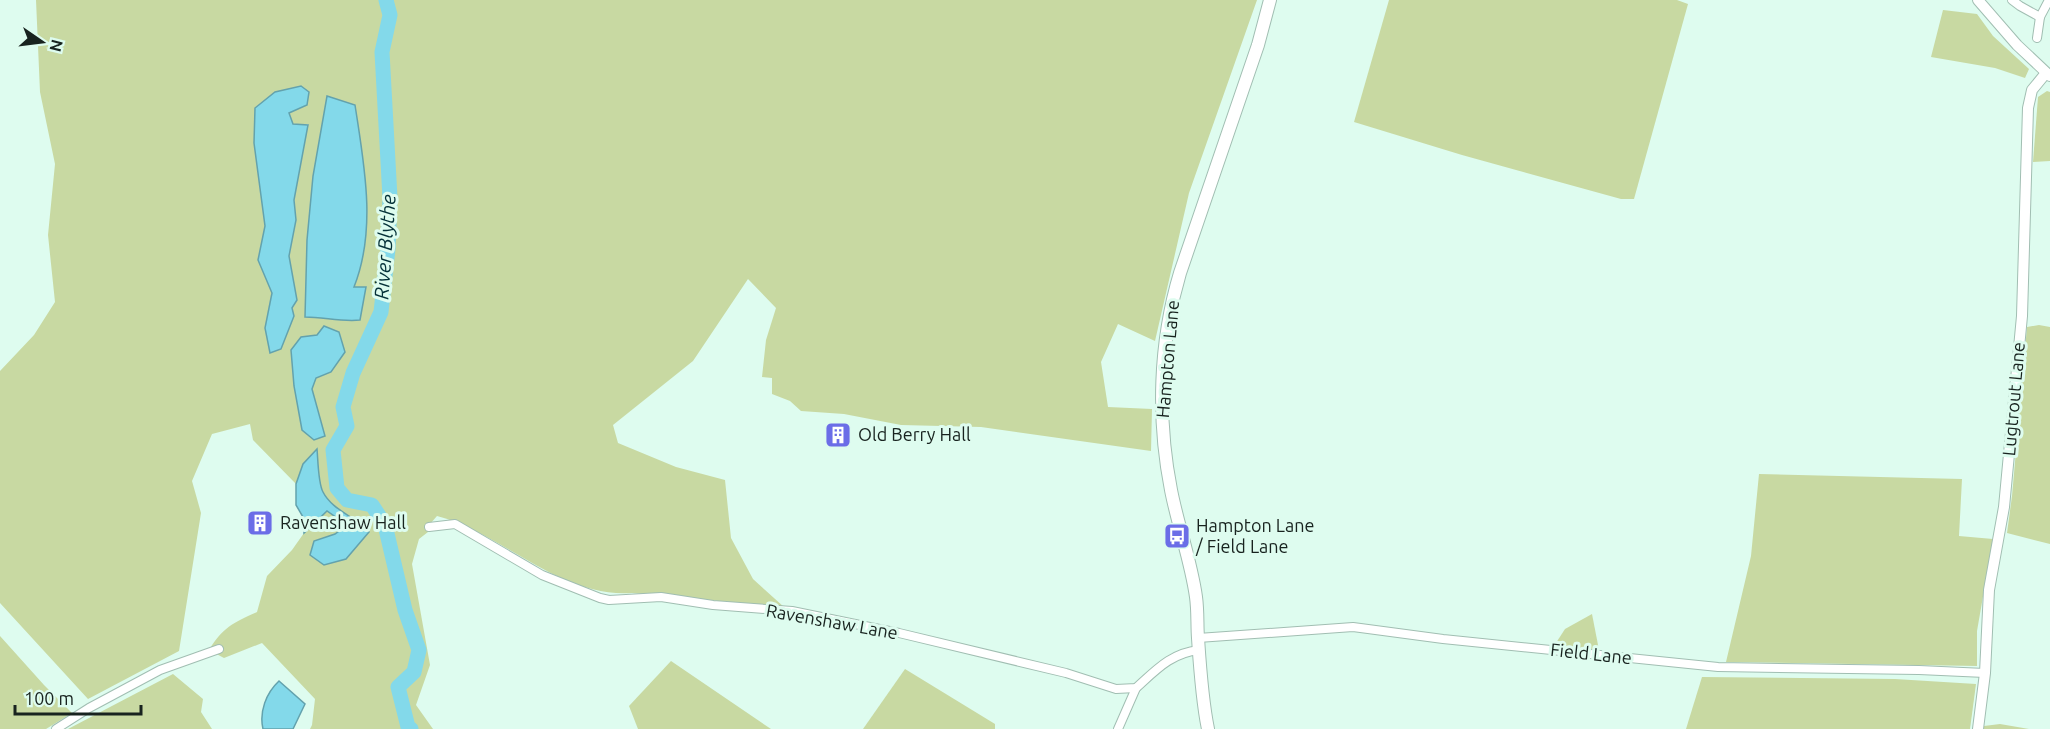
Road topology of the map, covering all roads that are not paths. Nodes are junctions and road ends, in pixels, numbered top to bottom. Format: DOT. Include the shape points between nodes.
graph roads {
  1 [pos="1270,0"];
  2 [pos="1978,0"];
  3 [pos="2012,0"];
  4 [pos="2049,0"];
  5 [pos="2040,17"];
  6 [pos="2037,38"];
  7 [pos="2048,75"];
  8 [pos="429,526"];
  9 [pos="1198,644"];
  10 [pos="219,649"];
  11 [pos="1985,673"];
  12 [pos="1136,688"];
  13 [pos="56,729"];
  14 [pos="1119,729"];
  15 [pos="1208,729"];
  16 [pos="1978,729"];
  1 -- 9 [label="main road, Hampton Lane" via="1171,301 1167,330 1162,426 1170,484 1197,600"];
  2 -- 7 [label="street"];
  3 -- 5 [label="street"];
  4 -- 5 [label="street"];
  5 -- 6 [label="street"];
  7 -- 11 [label="street, Lugtrout Lane" via="2032,90 2028,108 2022,316 2004,507 1989,590"];
  8 -- 12 [label="street, Ravenshaw Lane" via="455,524 542,575 600,598 661,597 792,611 1066,673 1116,689"];
  9 -- 11 [label="street, Field Lane" via="1353,627 1718,668"];
  9 -- 12 [label="street"];
  9 -- 15 [label="main road, Hampton Lane"];
  10 -- 13 [label="street" via="160,670"];
  11 -- 16 [label="street, Lugtrout Lane"];
  12 -- 14 [label="street"];
}
